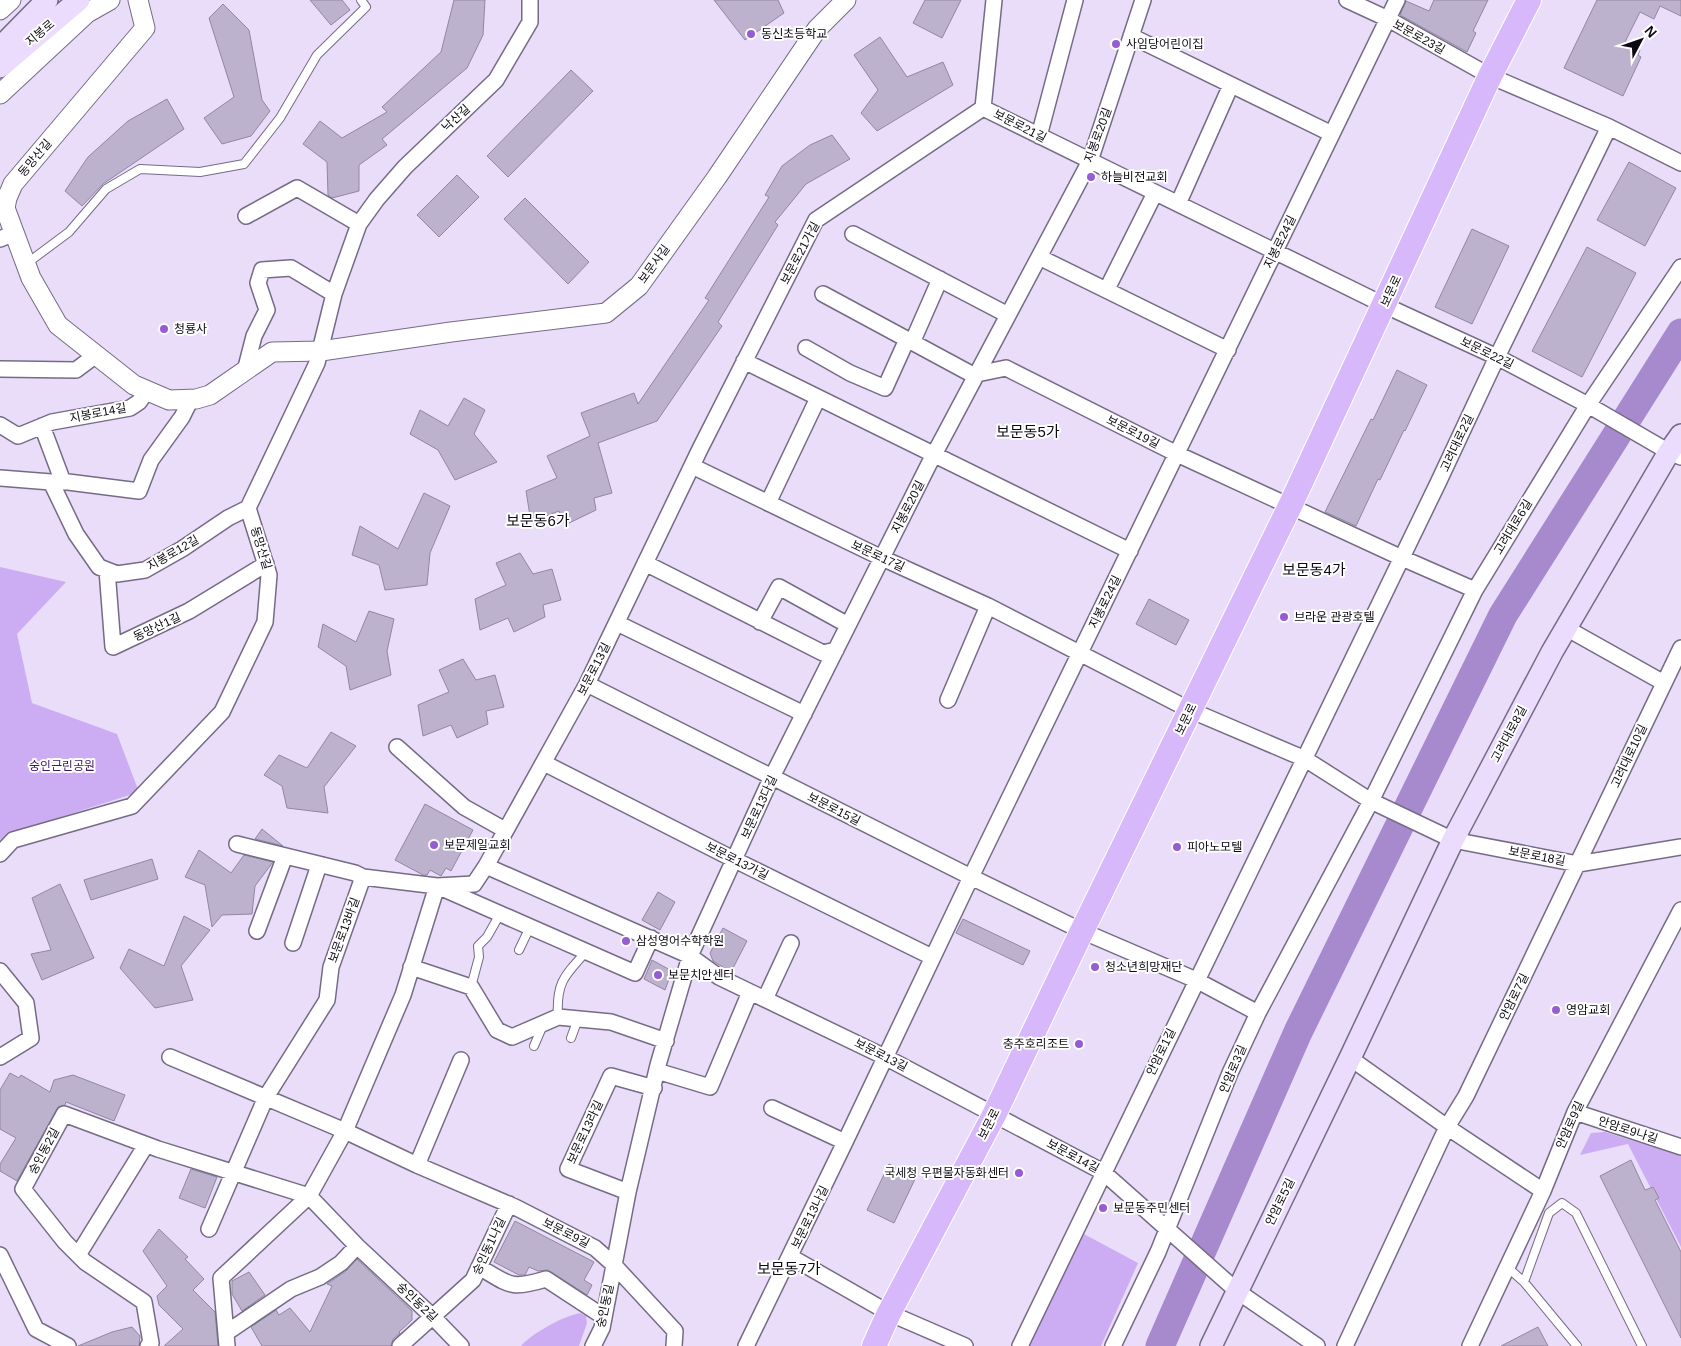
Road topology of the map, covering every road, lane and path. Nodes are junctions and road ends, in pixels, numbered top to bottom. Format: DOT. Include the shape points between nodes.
graph roads {
  1 [pos="11,0"];
  2 [pos="47,0"];
  3 [pos="80,0"];
  4 [pos="110,0"];
  5 [pos="361,0"];
  6 [pos="530,0"];
  7 [pos="846,0"];
  8 [pos="994,0"];
  9 [pos="1075,0"];
  10 [pos="1143,0"];
  11 [pos="1347,0"];
  12 [pos="1397,0"];
  13 [pos="1529,0"];
  14 [pos="134,2"];
  15 [pos="0,10"];
  16 [pos="1388,20"];
  17 [pos="1131,36"];
  18 [pos="0,48"];
  19 [pos="1490,76"];
  20 [pos="4,81"];
  21 [pos="1231,85"];
  22 [pos="0,100"];
  23 [pos="983,108"];
  24 [pos="1609,127"];
  25 [pos="1332,134"];
  26 [pos="1039,136"];
  27 [pos="1090,161"];
  28 [pos="1681,163"];
  29 [pos="1155,193"];
  30 [pos="1178,204"];
  31 [pos="246,216"];
  32 [pos="360,224"];
  33 [pos="853,234"];
  34 [pos="7,236"];
  35 [pos="1276,252"];
  36 [pos="1039,256"];
  37 [pos="26,264"];
  38 [pos="1681,266"];
  39 [pos="940,279"];
  40 [pos="1107,289"];
  41 [pos="334,294"];
  42 [pos="823,294"];
  43 [pos="1384,305"];
  44 [pos="1008,315"];
  45 [pos="911,340"];
  46 [pos="806,348"];
  47 [pos="1228,350"];
  48 [pos="321,351"];
  49 [pos="96,355"];
  50 [pos="1496,357"];
  51 [pos="744,362"];
  52 [pos="0,369"];
  53 [pos="244,371"];
  54 [pos="976,375"];
  55 [pos="147,391"];
  56 [pos="818,398"];
  57 [pos="191,399"];
  58 [pos="1588,405"];
  59 [pos="0,425"];
  60 [pos="42,426"];
  61 [pos="1677,448"];
  62 [pos="1177,454"];
  63 [pos="934,455"];
  64 [pos="692,466"];
  65 [pos="0,478"];
  66 [pos="57,482"];
  67 [pos="768,503"];
  68 [pos="1290,506"];
  69 [pos="248,508"];
  70 [pos="1130,551"];
  71 [pos="882,558"];
  72 [pos="1402,558"];
  73 [pos="645,563"];
  74 [pos="266,564"];
  75 [pos="107,570"];
  76 [pos="1475,590"];
  77 [pos="988,606"];
  78 [pos="760,622"];
  79 [pos="616,623"];
  80 [pos="848,625"];
  81 [pos="1566,628"];
  82 [pos="1681,648"];
  83 [pos="836,650"];
  84 [pos="1080,654"];
  85 [pos="587,684"];
  86 [pos="1664,684"];
  87 [pos="948,700"];
  88 [pos="1190,710"];
  89 [pos="804,714"];
  90 [pos="397,747"];
  91 [pos="1304,759"];
  92 [pos="544,763"];
  93 [pos="772,778"];
  94 [pos="1371,801"];
  95 [pos="504,830"];
  96 [pos="1453,840"];
  97 [pos="237,844"];
  98 [pos="1681,847"];
  99 [pos="0,854"];
  100 [pos="285,856"];
  101 [pos="735,860"];
  102 [pos="320,864"];
  103 [pos="1578,864"];
  104 [pos="486,866"];
  105 [pos="363,877"];
  106 [pos="971,877"];
  107 [pos="437,886"];
  108 [pos="1681,910"];
  109 [pos="500,914"];
  110 [pos="530,927"];
  111 [pos="257,931"];
  112 [pos="1082,931"];
  113 [pos="650,938"];
  114 [pos="293,943"];
  115 [pos="791,944"];
  116 [pos="519,950"];
  117 [pos="586,952"];
  118 [pos="690,956"];
  119 [pos="932,957"];
  120 [pos="411,967"];
  121 [pos="0,971"];
  122 [pos="1196,980"];
  123 [pos="471,987"];
  124 [pos="750,992"];
  125 [pos="765,999"];
  126 [pos="1258,1013"];
  127 [pos="558,1017"];
  128 [pos="578,1019"];
  129 [pos="544,1023"];
  130 [pos="571,1038"];
  131 [pos="666,1040"];
  132 [pos="534,1046"];
  133 [pos="0,1057"];
  134 [pos="170,1057"];
  135 [pos="885,1057"];
  136 [pos="1350,1058"];
  137 [pos="462,1060"];
  138 [pos="657,1071"];
  139 [pos="654,1088"];
  140 [pos="266,1097"];
  141 [pos="772,1108"];
  142 [pos="1575,1112"];
  143 [pos="994,1115"];
  144 [pos="1447,1127"];
  145 [pos="345,1131"];
  146 [pos="845,1142"];
  147 [pos="146,1145"];
  148 [pos="1681,1147"];
  149 [pos="417,1165"];
  150 [pos="232,1172"];
  151 [pos="1103,1172"];
  152 [pos="1543,1191"];
  153 [pos="628,1192"];
  154 [pos="309,1196"];
  155 [pos="509,1204"];
  156 [pos="1167,1228"];
  157 [pos="209,1229"];
  158 [pos="357,1246"];
  159 [pos="78,1255"];
  160 [pos="0,1256"];
  161 [pos="791,1257"];
  162 [pos="613,1264"];
  163 [pos="479,1267"];
  164 [pos="1507,1267"];
  165 [pos="1524,1282"];
  166 [pos="1237,1291"];
  167 [pos="889,1313"];
  168 [pos="433,1316"];
  169 [pos="604,1316"];
  170 [pos="226,1340"];
  171 [pos="68,1346"];
  172 [pos="148,1346"];
  173 [pos="400,1346"];
  174 [pos="462,1346"];
  175 [pos="593,1346"];
  176 [pos="674,1346"];
  177 [pos="746,1346"];
  178 [pos="874,1346"];
  179 [pos="965,1346"];
  180 [pos="1020,1346"];
  181 [pos="1113,1346"];
  182 [pos="1210,1346"];
  183 [pos="1317,1346"];
  184 [pos="1345,1346"];
  185 [pos="1470,1346"];
  186 [pos="1577,1346"];
  187 [pos="1642,1346"];
  1 -- 15 [label="street"];
  2 -- 18 [label="main road, 지봉로"];
  3 -- 20 [label="main road, 지봉로"];
  4 -- 20 [label="street" via="87,13"];
  5 -- 37 [label="lane" via="366,7 317,56 280,118 244,164 200,172 140,169 106,189 69,232"];
  6 -- 32 [label="street, 낙산길" via="530,22 496,80 405,167"];
  7 -- 48 [label="street, 보문사길" via="817,29 639,286 606,314"];
  8 -- 23 [label="street, 보문로21길"];
  9 -- 26 [label="street"];
  10 -- 17 [label="street, 지봉로20길"];
  11 -- 16 [label="street, 보문로23길"];
  12 -- 16 [label="street, 지봉로24길"];
  13 -- 19 [label="main road, 보문로"];
  14 -- 34 [label="street, 동망산길" via="145,28 13,184 5,208"];
  16 -- 19 [label="street, 보문로23길"];
  16 -- 25 [label="street, 지봉로24길"];
  17 -- 21 [label="street"];
  17 -- 27 [label="street, 지봉로20길"];
  19 -- 24 [label="street"];
  19 -- 43 [label="main road, 보문로"];
  20 -- 22 [label="street"];
  21 -- 25 [label="street"];
  21 -- 30 [label="street"];
  23 -- 26 [label="street, 보문로21길"];
  23 -- 51 [label="street, 보문로21가길" via="816,220"];
  24 -- 28 [label="street"];
  24 -- 50 [label="street, 고려대로2길"];
  25 -- 35 [label="street, 지봉로24길"];
  26 -- 27 [label="street, 보문로21길"];
  27 -- 29 [label="street, 보문로21길"];
  27 -- 36 [label="street, 지봉로20길"];
  29 -- 30 [label="street, 보문로21길"];
  29 -- 40 [label="street"];
  30 -- 35 [label="street, 보문로21길"];
  31 -- 32 [label="street" via="296,188"];
  32 -- 41 [label="street, 낙산길"];
  33 -- 39 [label="street"];
  34 -- 37 [label="street, 동망산길"];
  35 -- 43 [label="street, 보문로21길"];
  35 -- 47 [label="street, 지봉로24길"];
  36 -- 40 [label="street"];
  36 -- 44 [label="street, 지봉로20길"];
  37 -- 49 [label="street, 동망산길" via="58,325"];
  38 -- 58 [label="street, 고려대로6길"];
  39 -- 44 [label="street"];
  39 -- 45 [label="street"];
  40 -- 47 [label="street"];
  41 -- 48 [label="street, 낙산길"];
  41 -- 53 [label="street" via="291,268 262,270 258,283 266,310"];
  42 -- 45 [label="street"];
  43 -- 50 [label="street, 보문로22길"];
  43 -- 68 [label="main road, 보문로"];
  44 -- 54 [label="street, 지봉로20길"];
  45 -- 46 [label="street" via="904,346 885,388"];
  45 -- 54 [label="street"];
  47 -- 62 [label="street, 지봉로24길"];
  48 -- 53 [label="street, 동망산길" via="272,352"];
  48 -- 69 [label="street"];
  49 -- 52 [label="street" via="76,370"];
  49 -- 55 [label="street, 동망산길" via="134,385"];
  50 -- 58 [label="street, 보문로22길"];
  50 -- 72 [label="street, 고려대로2길"];
  51 -- 56 [label="street"];
  51 -- 64 [label="street, 보문로21가길"];
  53 -- 57 [label="street, 동망산길" via="210,395"];
  54 -- 62 [label="street, 보문로19길" via="1006,368"];
  54 -- 63 [label="street, 지봉로20길"];
  55 -- 57 [label="street, 동망산길" via="169,400"];
  55 -- 60 [label="street, 지봉로14길" via="130,408"];
  56 -- 63 [label="street"];
  56 -- 67 [label="street"];
  57 -- 66 [label="street" via="151,460 139,491"];
  58 -- 61 [label="street, 보문로22길"];
  58 -- 76 [label="street, 고려대로6길"];
  59 -- 60 [label="street, 지봉로14길" via="18,436"];
  60 -- 66 [label="street"];
  61 -- 81 [label="main road, 고려대로8길"];
  62 -- 68 [label="street, 보문로19길"];
  62 -- 70 [label="street, 지봉로24길"];
  63 -- 70 [label="street"];
  63 -- 71 [label="street, 지봉로20길"];
  64 -- 67 [label="street, 보문로17길"];
  64 -- 73 [label="street, 보문로13길"];
  65 -- 66 [label="street"];
  66 -- 75 [label="street" via="76,534 98,567"];
  67 -- 71 [label="street, 보문로17길"];
  68 -- 72 [label="street"];
  68 -- 88 [label="main road, 보문로"];
  69 -- 74 [label="street, 동망산길"];
  69 -- 75 [label="street, 지봉로12길" via="145,570 117,574"];
  70 -- 84 [label="street, 지봉로24길"];
  71 -- 77 [label="street, 보문로17길"];
  71 -- 80 [label="street, 보문로13다길"];
  72 -- 76 [label="street"];
  72 -- 91 [label="street, 고려대로2길"];
  73 -- 78 [label="street"];
  73 -- 79 [label="street, 보문로13길"];
  74 -- 75 [label="street, 동망산1길" via="189,612 113,647"];
  74 -- 99 [label="street, 동망산길" via="269,575 265,622 222,712 132,806 13,840"];
  76 -- 94 [label="street, 고려대로6길"];
  77 -- 84 [label="street, 보문로17길"];
  77 -- 87 [label="street"];
  78 -- 80 [label="street" via="779,587"];
  78 -- 83 [label="street" via="823,654"];
  79 -- 85 [label="street, 보문로13길"];
  79 -- 89 [label="street"];
  80 -- 83 [label="street, 보문로13다길"];
  81 -- 86 [label="street"];
  81 -- 96 [label="main road, 고려대로8길"];
  82 -- 86 [label="street, 고려대로10길"];
  83 -- 89 [label="street, 보문로13다길"];
  84 -- 88 [label="street, 보문로17길"];
  84 -- 106 [label="street"];
  85 -- 92 [label="street, 보문로13길"];
  85 -- 93 [label="street, 보문로15길"];
  86 -- 103 [label="street, 고려대로10길"];
  88 -- 91 [label="street"];
  88 -- 112 [label="main road, 보문로"];
  89 -- 93 [label="street, 보문로13다길"];
  90 -- 95 [label="street" via="464,807"];
  91 -- 94 [label="street"];
  91 -- 122 [label="street, 안암로1길"];
  92 -- 95 [label="street, 보문로13길"];
  92 -- 101 [label="street, 보문로13가길"];
  93 -- 101 [label="street, 보문로13다길"];
  93 -- 106 [label="street, 보문로15길"];
  94 -- 96 [label="street, 보문로18길"];
  94 -- 126 [label="street, 안암로3길"];
  95 -- 104 [label="street, 보문로13길"];
  96 -- 103 [label="street, 보문로18길"];
  96 -- 136 [label="main road, 안암로5길"];
  97 -- 100 [label="street"];
  98 -- 103 [label="street, 보문로18길"];
  100 -- 102 [label="street"];
  100 -- 111 [label="street"];
  101 -- 118 [label="street, 보문로13다길"];
  101 -- 119 [label="street, 보문로13가길"];
  102 -- 105 [label="street"];
  102 -- 114 [label="street"];
  103 -- 144 [label="street, 안암로7길" via="1466,1096"];
  104 -- 107 [label="street, 보문로13길" via="474,884"];
  104 -- 113 [label="street, 보문로13길"];
  105 -- 107 [label="street, 보문로13길"];
  105 -- 140 [label="street, 보문로13바길" via="331,967 327,1000"];
  106 -- 112 [label="street, 보문로15길"];
  106 -- 119 [label="street"];
  107 -- 109 [label="street, 보문로13길"];
  107 -- 120 [label="street"];
  108 -- 142 [label="street, 안암로9길"];
  109 -- 110 [label="street, 보문로13길"];
  109 -- 123 [label="lane" via="478,946 479,957"];
  110 -- 116 [label="lane"];
  110 -- 117 [label="street, 보문로13길"];
  112 -- 122 [label="street"];
  112 -- 143 [label="main road, 보문로"];
  113 -- 117 [label="street, 보문로13길" via="635,974"];
  113 -- 118 [label="street, 보문로13길"];
  115 -- 125 [label="street"];
  117 -- 127 [label="lane" via="563,978 557,998"];
  118 -- 124 [label="street, 보문로13길" via="719,977"];
  118 -- 131 [label="street"];
  119 -- 135 [label="street"];
  120 -- 123 [label="street"];
  120 -- 145 [label="street" via="403,995"];
  121 -- 133 [label="street" via="26,1003 31,1038"];
  122 -- 126 [label="street"];
  122 -- 151 [label="street, 안암로1길"];
  123 -- 129 [label="street" via="497,1030 512,1037"];
  124 -- 125 [label="street, 보문로13길"];
  124 -- 138 [label="street" via="710,1087"];
  125 -- 135 [label="street, 보문로13길"];
  126 -- 156 [label="street, 안암로3길"];
  127 -- 128 [label="street"];
  127 -- 129 [label="street"];
  128 -- 130 [label="lane"];
  128 -- 131 [label="street" via="611,1022"];
  129 -- 132 [label="lane"];
  131 -- 138 [label="street"];
  134 -- 140 [label="street, 보문로9길"];
  135 -- 143 [label="street, 보문로13길"];
  135 -- 146 [label="street, 보문로13나길"];
  136 -- 144 [label="street"];
  136 -- 166 [label="main road, 안암로5길"];
  137 -- 149 [label="street"];
  138 -- 139 [label="street"];
  139 -- 153 [label="street"];
  139 -- 153 [label="street, 보문로13라길" via="611,1076 568,1169"];
  140 -- 145 [label="street, 보문로9길"];
  140 -- 150 [label="street"];
  141 -- 146 [label="street"];
  142 -- 148 [label="street, 안암로9나길"];
  142 -- 152 [label="street, 안암로9길"];
  143 -- 151 [label="street, 보문로14길"];
  143 -- 167 [label="main road, 보문로"];
  144 -- 152 [label="street"];
  144 -- 184 [label="street, 안암로7길"];
  145 -- 149 [label="street, 보문로9길"];
  145 -- 154 [label="street"];
  146 -- 161 [label="street, 보문로13나길"];
  147 -- 150 [label="street, 숭인동2길"];
  147 -- 159 [label="street"];
  147 -- 159 [label="street, 숭인동2길" via="64,1114 23,1189"];
  149 -- 155 [label="street, 보문로9길"];
  150 -- 154 [label="street, 숭인동2길"];
  150 -- 157 [label="street"];
  151 -- 156 [label="street, 보문로14길"];
  151 -- 180 [label="street, 안암로1길"];
  152 -- 164 [label="street, 안암로9길"];
  153 -- 162 [label="street"];
  154 -- 158 [label="street, 숭인동2길"];
  154 -- 170 [label="street" via="221,1278"];
  155 -- 162 [label="street, 보문로9길" via="595,1248"];
  155 -- 163 [label="street, 숭인동1나길"];
  156 -- 166 [label="street, 보문로14길"];
  156 -- 181 [label="street, 안암로3길"];
  158 -- 168 [label="street, 숭인동2길"];
  158 -- 170 [label="street" via="341,1263 320,1277 291,1289"];
  159 -- 172 [label="street, 숭인동2길" via="144,1302 151,1343"];
  160 -- 171 [label="street" via="36,1329"];
  161 -- 167 [label="street"];
  161 -- 177 [label="street, 보문로13나길"];
  162 -- 169 [label="street, 숭인동길"];
  162 -- 176 [label="street, 보문로9길" via="675,1331"];
  163 -- 168 [label="street, 숭인동1나길" via="473,1280"];
  163 -- 169 [label="street" via="510,1285 524,1286 546,1279"];
  164 -- 165 [label="lane"];
  164 -- 185 [label="street, 안암로9길"];
  165 -- 186 [label="lane"];
  165 -- 187 [label="lane" via="1549,1213 1562,1203 1576,1213"];
  166 -- 182 [label="main road, 안암로5길"];
  166 -- 183 [label="street"];
  167 -- 178 [label="main road, 보문로"];
  167 -- 179 [label="street"];
  168 -- 173 [label="street, 숭인동1나길"];
  168 -- 174 [label="street, 숭인동2길"];
  169 -- 175 [label="street, 숭인동길"];
}
